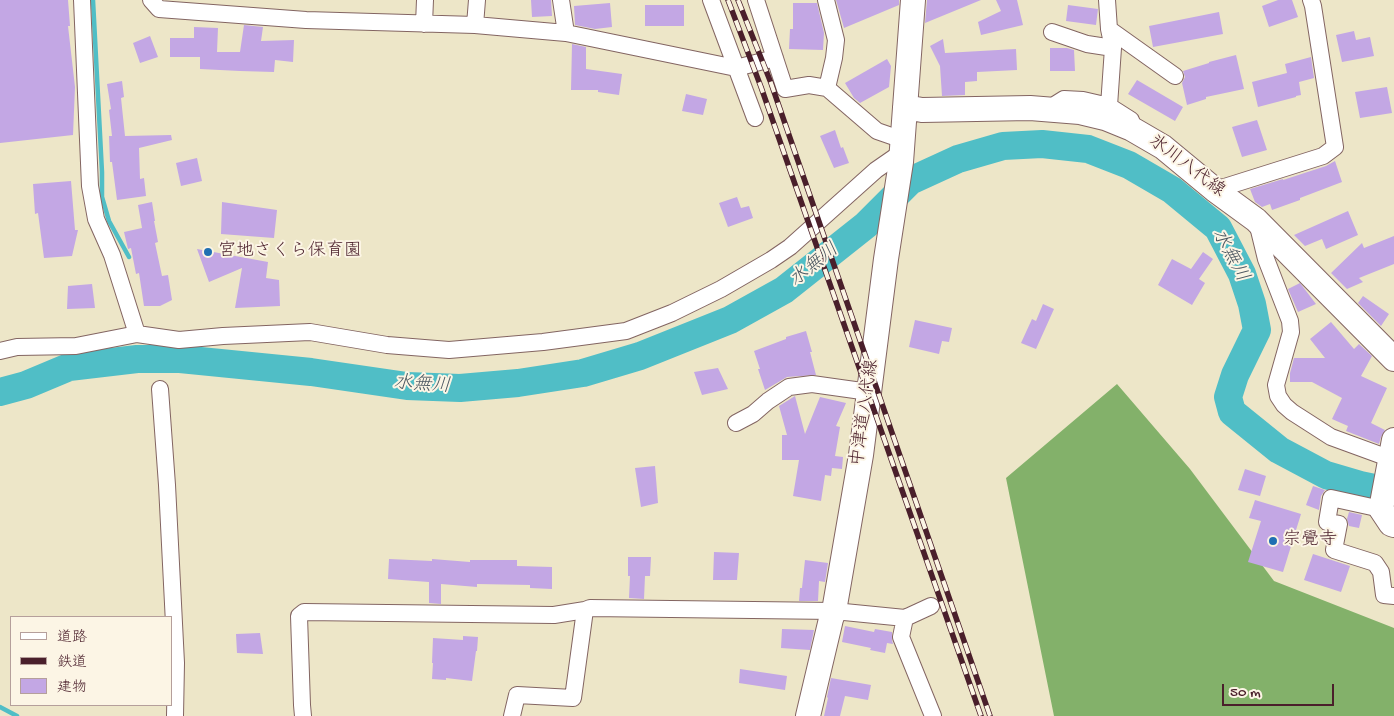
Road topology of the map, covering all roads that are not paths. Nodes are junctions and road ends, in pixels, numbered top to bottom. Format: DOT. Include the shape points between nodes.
graph roads {
  1 [pos="82,0"];
  2 [pos="151,0"];
  3 [pos="425,0"];
  4 [pos="476,0"];
  5 [pos="562,0"];
  6 [pos="711,0"];
  7 [pos="756,0"];
  8 [pos="826,0"];
  9 [pos="913,0"];
  10 [pos="1107,0"];
  11 [pos="1311,0"];
  12 [pos="424,24"];
  13 [pos="475,25"];
  14 [pos="1109,29"];
  15 [pos="1052,32"];
  16 [pos="566,33"];
  17 [pos="1113,48"];
  18 [pos="775,58"];
  19 [pos="736,68"];
  20 [pos="1175,76"];
  21 [pos="827,88"];
  22 [pos="1109,106"];
  23 [pos="905,107"];
  24 [pos="1048,109"];
  25 [pos="754,118"];
  26 [pos="1163,147"];
  27 [pos="902,151"];
  28 [pos="1215,190"];
  29 [pos="1256,220"];
  30 [pos="137,334"];
  31 [pos="0,351"];
  32 [pos="1394,359"];
  33 [pos="160,389"];
  34 [pos="869,392"];
  35 [pos="736,423"];
  36 [pos="1392,455"];
  37 [pos="1385,512"];
  38 [pos="1394,596"];
  39 [pos="931,606"];
  40 [pos="585,610"];
  41 [pos="834,611"];
  42 [pos="905,618"];
  43 [pos="175,716"];
  44 [pos="303,716"];
  45 [pos="512,716"];
  46 [pos="808,716"];
  47 [pos="933,716"];
  1 -- 30 [label="street" via="90,186 96,219 112,255"];
  2 -- 12 [label="street" via="159,8 306,20"];
  3 -- 12 [label="street"];
  4 -- 13 [label="street"];
  5 -- 16 [label="street"];
  6 -- 19 [label="street"];
  7 -- 18 [label="street"];
  8 -- 21 [label="street" via="836,40"];
  9 -- 23 [label="main road"];
  10 -- 14 [label="street"];
  11 -- 28 [label="street" via="1335,146 1323,156"];
  12 -- 13 [label="street"];
  13 -- 16 [label="street"];
  14 -- 17 [label="street"];
  14 -- 20 [label="street"];
  15 -- 17 [label="street" via="1087,44"];
  16 -- 19 [label="street"];
  17 -- 22 [label="street"];
  18 -- 19 [label="street"];
  18 -- 21 [label="street" via="785,89 809,85"];
  19 -- 25 [label="street"];
  21 -- 27 [label="street"];
  22 -- 24 [label="street" via="1064,99"];
  22 -- 26 [label="street" via="1140,126"];
  23 -- 24 [label="main road, 氷川八代線" via="922,110"];
  23 -- 27 [label="main road, 中津道八代線"];
  24 -- 26 [label="main road, 氷川八代線" via="1105,118"];
  26 -- 28 [label="main road, 氷川八代線"];
  27 -- 30 [label="street" via="790,247 721,289 626,331 450,350 387,345 310,332 179,340"];
  27 -- 34 [label="main road, 中津道八代線"];
  28 -- 29 [label="main road, 氷川八代線"];
  29 -- 32 [label="main road, 氷川八代線"];
  29 -- 36 [label="street" via="1266,259 1290,321 1291,332 1276,385 1278,396 1292,412 1331,437"];
  30 -- 31 [label="street" via="76,346 17,347"];
  33 -- 43 [label="street" via="176,663"];
  34 -- 35 [label="street" via="812,384 789,387"];
  34 -- 41 [label="main road, 中津道八代線"];
  36 -- 37 [label="main road"];
  37 -- 38 [label="street" via="1331,498 1327,522 1339,524 1334,550 1375,563 1381,572 1384,595"];
  39 -- 42 [label="street"];
  40 -- 41 [label="street"];
  40 -- 44 [label="street" via="554,615 304,612 299,616"];
  40 -- 45 [label="street" via="573,698 517,695"];
  41 -- 42 [label="street"];
  41 -- 46 [label="main road, 中津道八代線"];
  42 -- 47 [label="street" via="901,637"];
}
